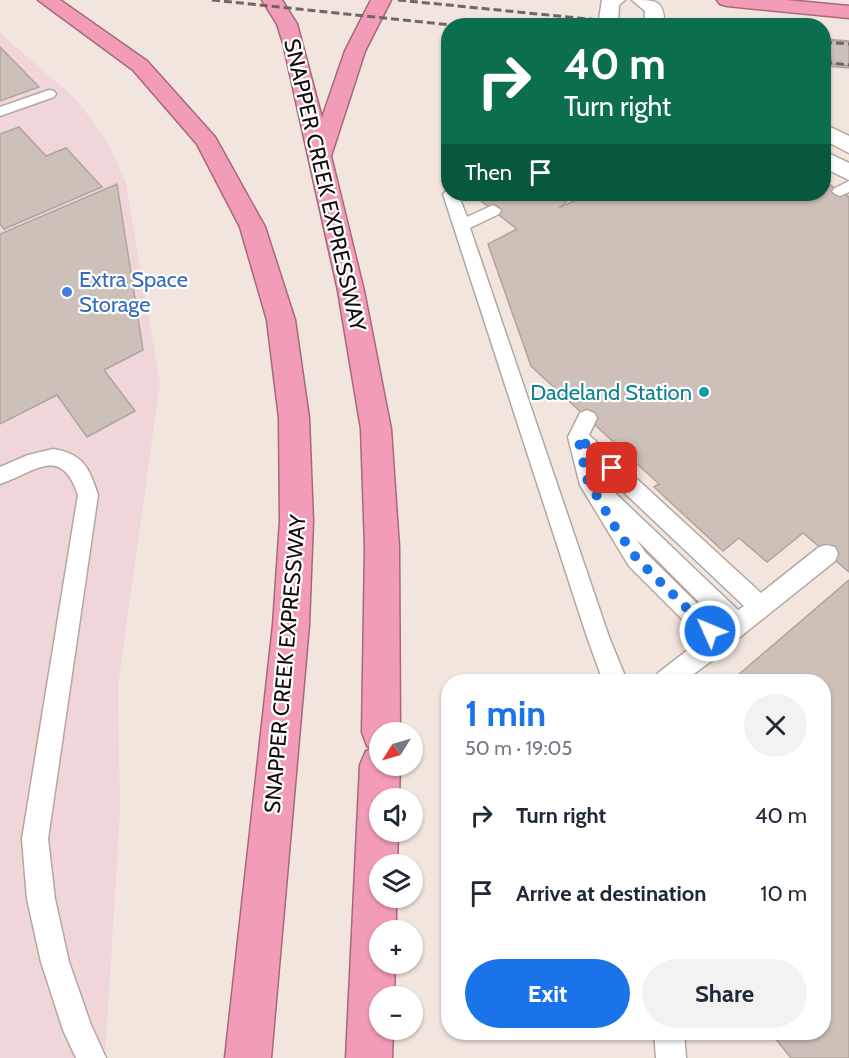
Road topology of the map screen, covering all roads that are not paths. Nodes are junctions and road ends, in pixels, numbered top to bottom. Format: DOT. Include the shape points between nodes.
graph roads {
  1 [pos="48,0"];
  2 [pos="272,0"];
  3 [pos="381,0"];
  4 [pos="615,0"];
  5 [pos="642,0"];
  6 [pos="727,0"];
  7 [pos="849,12"];
  8 [pos="609,18"];
  9 [pos="655,18"];
  10 [pos="49,94"];
  11 [pos="0,112"];
  12 [pos="831,135"];
  13 [pos="849,146"];
  14 [pos="319,158"];
  15 [pos="831,166"];
  16 [pos="846,183"];
  17 [pos="453,201"];
  18 [pos="493,210"];
  19 [pos="462,226"];
  20 [pos="0,476"];
  21 [pos="587,479"];
  22 [pos="827,554"];
  23 [pos="761,607"];
  24 [pos="738,625"];
  25 [pos="720,641"];
  26 [pos="612,674"];
  27 [pos="675,674"];
  28 [pos="381,722"];
  29 [pos="379,776"];
  30 [pos="670,1040"];
  31 [pos="91,1058"];
  32 [pos="248,1058"];
  33 [pos="369,1058"];
  34 [pos="671,1058"];
  1 -- 32 [label="highway, SNAPPER CREEK EXPRESSWAY" via="114,43 151,75 188,114 224,166 266,262 286,345 295,426 296,580"];
  2 -- 14 [label="highway, SNAPPER CREEK EXPRESSWAY" via="293,43"];
  3 -- 14 [label="highway" via="355,51"];
  4 -- 8 [label="street" via="610,3"];
  5 -- 9 [label="street" via="656,9"];
  6 -- 7 [label="highway"];
  10 -- 11 [label="lane"];
  12 -- 13 [label="street"];
  14 -- 28 [label="highway, SNAPPER CREEK EXPRESSWAY" via="358,328 376,429 382,547"];
  15 -- 16 [label="street"];
  17 -- 19 [label="lane"];
  18 -- 19 [label="lane"];
  19 -- 26 [label="lane"];
  20 -- 31 [label="lane" via="37,458 55,456 71,461 83,476 88,495 34,839 41,899 55,962"];
  21 -- 23 [label="lane" via="583,428"];
  21 -- 24 [label="lane"];
  21 -- 25 [label="lane" via="637,559"];
  22 -- 23 [label="lane"];
  23 -- 24 [label="lane"];
  24 -- 25 [label="lane"];
  25 -- 27 [label="lane"];
  29 -- 33 [label="highway"];
  30 -- 34 [label="lane"];
}
